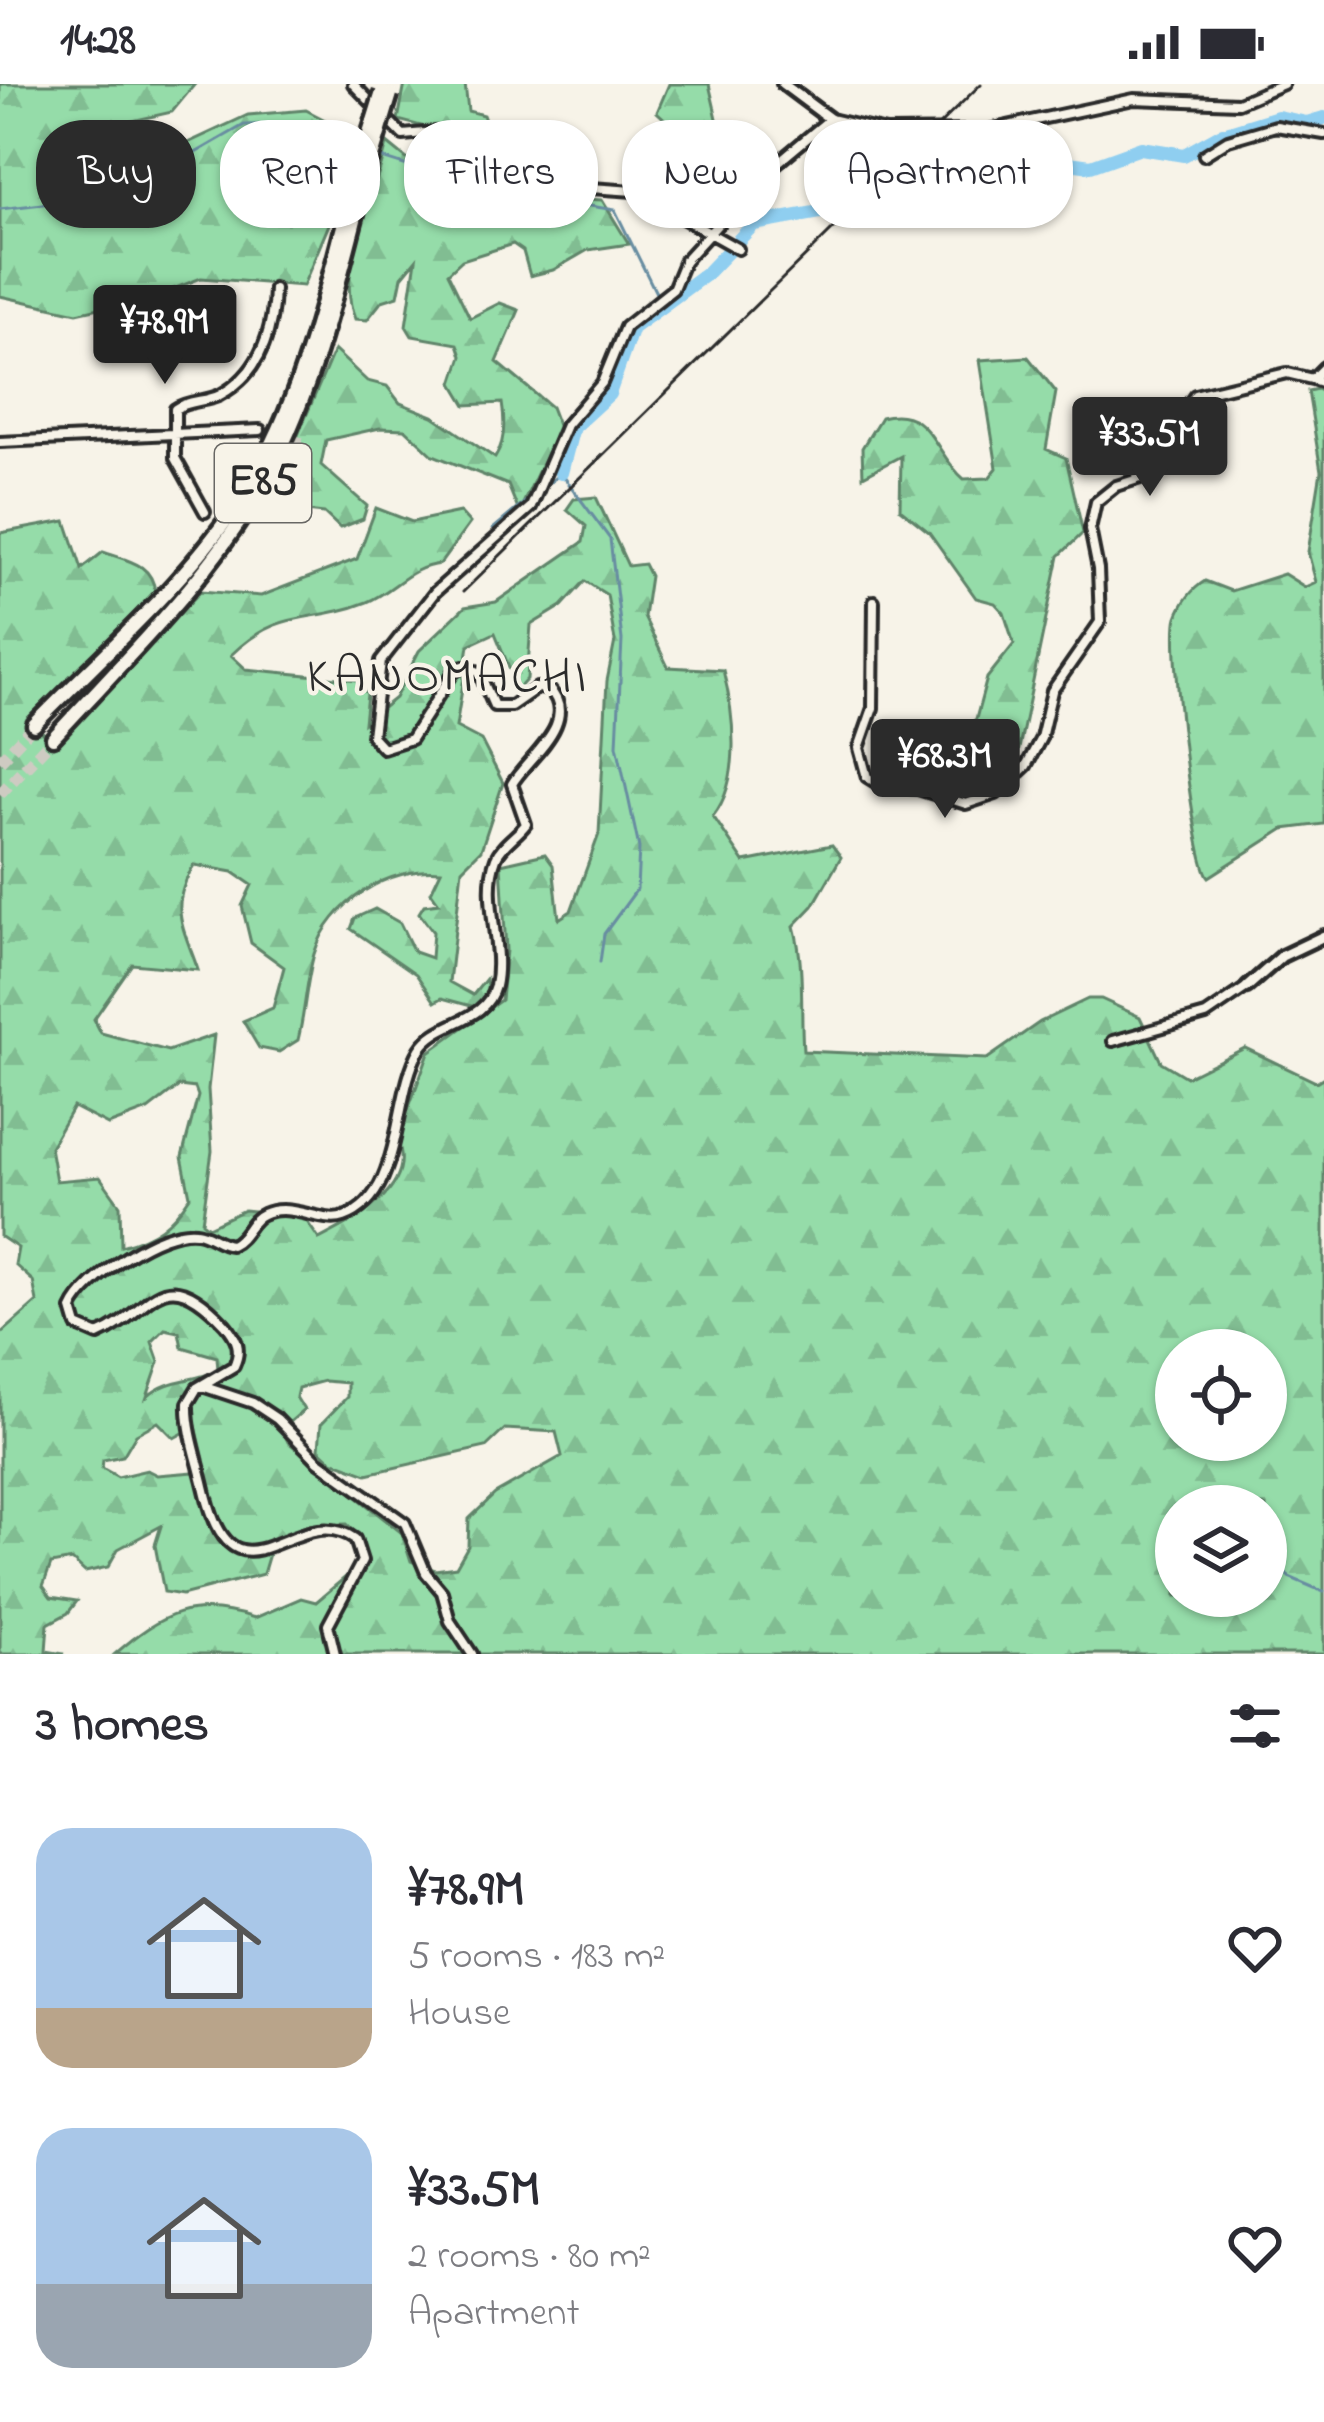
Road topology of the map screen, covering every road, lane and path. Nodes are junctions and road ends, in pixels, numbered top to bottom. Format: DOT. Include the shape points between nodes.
graph roads {
  1 [pos="353,84"];
  2 [pos="783,84"];
  3 [pos="1283,84"];
  4 [pos="388,88"];
  5 [pos="830,119"];
  6 [pos="378,120"];
  7 [pos="1324,134"];
  8 [pos="1204,155"];
  9 [pos="345,228"];
  10 [pos="348,228"];
  11 [pos="711,233"];
  12 [pos="734,247"];
  13 [pos="274,289"];
  14 [pos="1324,367"];
  15 [pos="1312,379"];
  16 [pos="1324,383"];
  17 [pos="260,430"];
  18 [pos="175,434"];
  19 [pos="0,442"];
  20 [pos="205,512"];
  21 [pos="874,601"];
  22 [pos="34,725"];
  23 [pos="53,738"];
  24 [pos="1324,936"];
  25 [pos="1247,987"];
  26 [pos="1113,1041"];
  27 [pos="201,1386"];
  28 [pos="335,1654"];
  29 [pos="472,1654"];
  1 -- 11 [label="street" via="403,135 448,137 533,184 634,191"];
  2 -- 5 [label="street"];
  3 -- 5 [label="street" via="1238,103 1134,99 984,131 886,132"];
  4 -- 6 [label="highway, E85, bridge"];
  5 -- 11 [label="street"];
  7 -- 8 [label="street" via="1276,126"];
  9 -- 22 [label="highway, E85" via="295,388 249,486 189,564"];
  10 -- 23 [label="highway, E85" via="311,370 259,491 203,569"];
  11 -- 12 [label="street"];
  11 -- 27 [label="street" via="685,260 674,289 622,331 602,383 566,425 531,507 435,592 379,665 372,736 383,748 411,740 463,666 479,672 494,706 512,706 542,687 555,694 559,712 550,738 512,781 526,824 495,862 494,989 481,1010 420,1049 382,1182 344,1217 265,1213 231,1245 194,1232 120,1258 74,1304 77,1326 93,1335 152,1294 200,1298 239,1349 227,1374"];
  13 -- 18 [label="street" via="273,325 253,366 220,394 178,404"];
  14 -- 15 [label="street"];
  15 -- 16 [label="street"];
  15 -- 21 [label="street" via="1287,373 1195,395 1184,411 1197,460 1116,486 1096,502 1090,529 1100,622 1052,691 1026,766 987,799 958,803 867,777 859,748 873,708"];
  17 -- 18 [label="street"];
  18 -- 19 [label="street"];
  18 -- 20 [label="street" via="180,474"];
  24 -- 25 [label="street" via="1282,956"];
  25 -- 26 [label="street" via="1206,1015"];
  27 -- 28 [label="street" via="188,1414 222,1534 260,1552 305,1531 343,1532 359,1543 362,1561 328,1625"];
  27 -- 29 [label="street" via="277,1419 318,1461 405,1523"];
}
